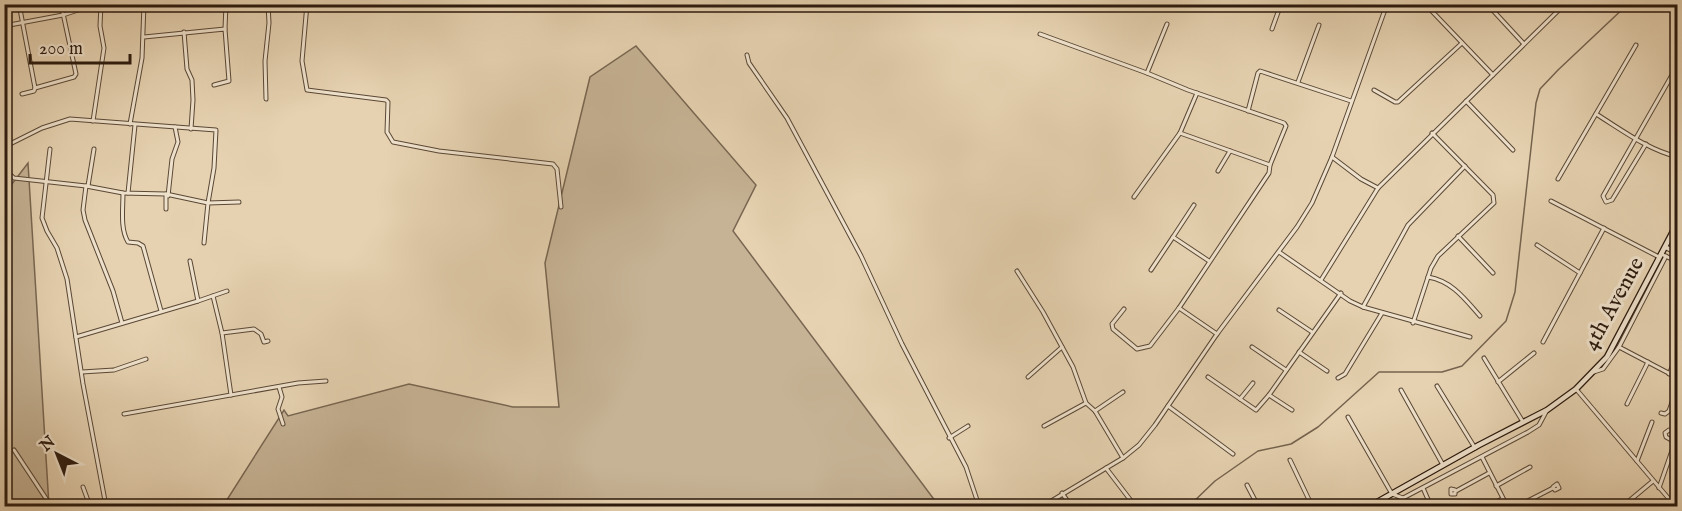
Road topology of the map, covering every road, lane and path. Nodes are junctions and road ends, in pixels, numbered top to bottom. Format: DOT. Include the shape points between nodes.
graph roads {
  1 [pos="19,4"];
  2 [pos="61,4"];
  3 [pos="96,4"];
  4 [pos="101,4"];
  5 [pos="144,4"];
  6 [pos="226,4"];
  7 [pos="268,4"];
  8 [pos="307,4"];
  9 [pos="1281,4"];
  10 [pos="1425,4"];
  11 [pos="1487,4"];
  12 [pos="1498,4"];
  13 [pos="1564,4"];
  14 [pos="1387,5"];
  15 [pos="1493,10"];
  16 [pos="63,15"];
  17 [pos="23,22"];
  18 [pos="1167,24"];
  19 [pos="1319,25"];
  20 [pos="4,26"];
  21 [pos="225,29"];
  22 [pos="1272,29"];
  23 [pos="184,32"];
  24 [pos="1040,34"];
  25 [pos="144,37"];
  26 [pos="1462,42"];
  27 [pos="1524,44"];
  28 [pos="1636,45"];
  29 [pos="747,56"];
  30 [pos="1676,68"];
  31 [pos="1147,73"];
  32 [pos="1492,75"];
  33 [pos="1298,82"];
  34 [pos="214,85"];
  35 [pos="35,88"];
  36 [pos="1374,90"];
  37 [pos="1197,93"];
  38 [pos="22,94"];
  39 [pos="266,99"];
  40 [pos="1351,101"];
  41 [pos="1466,101"];
  42 [pos="1248,111"];
  43 [pos="1596,114"];
  44 [pos="93,121"];
  45 [pos="130,124"];
  46 [pos="135,125"];
  47 [pos="175,127"];
  48 [pos="191,129"];
  49 [pos="4,132"];
  50 [pos="1180,133"];
  51 [pos="1432,133"];
  52 [pos="1636,138"];
  53 [pos="10,144"];
  54 [pos="1646,144"];
  55 [pos="4,147"];
  56 [pos="50,149"];
  57 [pos="94,149"];
  58 [pos="1513,150"];
  59 [pos="1230,151"];
  60 [pos="1332,157"];
  61 [pos="1677,157"];
  62 [pos="1270,165"];
  63 [pos="1465,166"];
  64 [pos="4,169"];
  65 [pos="1218,171"];
  66 [pos="1558,179"];
  67 [pos="45,182"];
  68 [pos="87,186"];
  69 [pos="1378,188"];
  70 [pos="125,193"];
  71 [pos="167,195"];
  72 [pos="1134,198"];
  73 [pos="1551,201"];
  74 [pos="239,202"];
  75 [pos="208,203"];
  76 [pos="1194,205"];
  77 [pos="561,207"];
  78 [pos="166,209"];
  79 [pos="1677,222"];
  80 [pos="1604,228"];
  81 [pos="1677,235"];
  82 [pos="1458,236"];
  83 [pos="1173,237"];
  84 [pos="204,243"];
  85 [pos="1677,243"];
  86 [pos="1537,245"];
  87 [pos="1665,247"];
  88 [pos="1280,252"];
  89 [pos="1677,254"];
  90 [pos="1662,256"];
  91 [pos="190,261"];
  92 [pos="1209,261"];
  93 [pos="1677,262"];
  94 [pos="1151,270"];
  95 [pos="1017,271"];
  96 [pos="1493,273"];
  97 [pos="1580,273"];
  98 [pos="1428,277"];
  99 [pos="1321,279"];
  100 [pos="227,291"];
  101 [pos="1341,293"];
  102 [pos="213,296"];
  103 [pos="1677,297"];
  104 [pos="198,300"];
  105 [pos="1363,307"];
  106 [pos="1179,308"];
  107 [pos="1124,309"];
  108 [pos="1673,309"];
  109 [pos="1279,310"];
  110 [pos="161,311"];
  111 [pos="1382,313"];
  112 [pos="1480,316"];
  113 [pos="122,323"];
  114 [pos="1413,323"];
  115 [pos="222,333"];
  116 [pos="1313,333"];
  117 [pos="1217,334"];
  118 [pos="76,337"];
  119 [pos="1470,337"];
  120 [pos="268,341"];
  121 [pos="1543,342"];
  122 [pos="1252,346"];
  123 [pos="1062,347"];
  124 [pos="1619,347"];
  125 [pos="1299,352"];
  126 [pos="1534,352"];
  127 [pos="1677,354"];
  128 [pos="1484,358"];
  129 [pos="146,359"];
  130 [pos="1648,363"];
  131 [pos="1286,370"];
  132 [pos="1327,371"];
  133 [pos="82,372"];
  134 [pos="1592,372"];
  135 [pos="1669,374"];
  136 [pos="1028,377"];
  137 [pos="1208,377"];
  138 [pos="1338,378"];
  139 [pos="1677,378"];
  140 [pos="326,381"];
  141 [pos="1498,382"];
  142 [pos="1253,383"];
  143 [pos="1677,385"];
  144 [pos="1437,386"];
  145 [pos="279,387"];
  146 [pos="1576,389"];
  147 [pos="1401,390"];
  148 [pos="1123,392"];
  149 [pos="231,395"];
  150 [pos="1269,395"];
  151 [pos="1240,399"];
  152 [pos="1086,403"];
  153 [pos="1628,404"];
  154 [pos="1168,406"];
  155 [pos="1292,410"];
  156 [pos="1547,410"];
  157 [pos="1095,411"];
  158 [pos="1661,413"];
  159 [pos="124,414"];
  160 [pos="1348,417"];
  161 [pos="1652,422"];
  162 [pos="1524,423"];
  163 [pos="283,424"];
  164 [pos="968,426"];
  165 [pos="1044,426"];
  166 [pos="1677,433"];
  167 [pos="950,438"];
  168 [pos="1676,441"];
  169 [pos="1475,448"];
  170 [pos="14,450"];
  171 [pos="1233,454"];
  172 [pos="1482,457"];
  173 [pos="1123,458"];
  174 [pos="1290,460"];
  175 [pos="1637,461"];
  176 [pos="1443,465"];
  177 [pos="1530,467"];
  178 [pos="1106,468"];
  179 [pos="1489,473"];
  180 [pos="1653,481"];
  181 [pos="1247,485"];
  182 [pos="1496,486"];
  183 [pos="83,487"];
  184 [pos="1423,488"];
  185 [pos="1553,488"];
  186 [pos="1659,488"];
  187 [pos="1456,491"];
  188 [pos="1062,494"];
  189 [pos="1392,494"];
  190 [pos="1404,498"];
  191 [pos="1502,499"];
  192 [pos="1430,504"];
  193 [pos="51,507"];
  194 [pos="90,507"];
  195 [pos="106,507"];
  196 [pos="979,507"];
  197 [pos="1043,507"];
  198 [pos="1071,507"];
  199 [pos="1135,507"];
  200 [pos="1258,507"];
  201 [pos="1312,507"];
  202 [pos="1370,507"];
  203 [pos="1388,507"];
  204 [pos="1489,507"];
  205 [pos="1507,507"];
  206 [pos="1518,507"];
  207 [pos="1623,507"];
  208 [pos="1675,507"];
  1 -- 17 [label="street"];
  2 -- 16 [label="street"];
  3 -- 16 [label="street"];
  4 -- 44 [label="street" via="104,48"];
  5 -- 25 [label="street"];
  6 -- 21 [label="street"];
  7 -- 39 [label="street"];
  8 -- 77 [label="street" via="302,61 307,90 386,100 387,132 393,142 553,164 557,169"];
  9 -- 22 [label="street"];
  10 -- 26 [label="street"];
  11 -- 15 [label="street"];
  12 -- 15 [label="street"];
  13 -- 27 [label="street"];
  14 -- 40 [label="street"];
  15 -- 27 [label="street"];
  16 -- 17 [label="street"];
  16 -- 35 [label="street" via="76,74"];
  17 -- 20 [label="street"];
  17 -- 35 [label="street"];
  18 -- 31 [label="street"];
  19 -- 33 [label="street"];
  21 -- 23 [label="street"];
  21 -- 34 [label="street" via="229,81"];
  23 -- 25 [label="street"];
  23 -- 48 [label="street" via="192,80"];
  24 -- 31 [label="street"];
  25 -- 45 [label="street"];
  26 -- 32 [label="street"];
  26 -- 36 [label="street" via="1398,102"];
  27 -- 32 [label="street"];
  28 -- 43 [label="street"];
  29 -- 167 [label="street" via="787,118 861,256"];
  30 -- 52 [label="street"];
  31 -- 37 [label="street"];
  32 -- 41 [label="street"];
  33 -- 40 [label="street"];
  33 -- 42 [label="street" via="1260,70"];
  35 -- 38 [label="street"];
  37 -- 42 [label="street"];
  37 -- 50 [label="street"];
  40 -- 60 [label="street"];
  41 -- 51 [label="street"];
  41 -- 58 [label="street"];
  42 -- 62 [label="street" via="1285,124"];
  43 -- 52 [label="street"];
  43 -- 66 [label="street"];
  44 -- 45 [label="street"];
  44 -- 53 [label="street" via="70,119"];
  45 -- 46 [label="street"];
  46 -- 47 [label="street"];
  46 -- 70 [label="street"];
  47 -- 48 [label="street"];
  47 -- 71 [label="street" via="178,142"];
  48 -- 75 [label="street" via="216,130"];
  49 -- 53 [label="street"];
  50 -- 59 [label="street"];
  50 -- 72 [label="street"];
  51 -- 63 [label="street"];
  51 -- 69 [label="street"];
  52 -- 54 [label="street"];
  52 -- 54 [label="street" via="1603,196 1606,202 1612,200"];
  53 -- 55 [label="street"];
  54 -- 61 [label="street"];
  56 -- 67 [label="street"];
  57 -- 68 [label="street"];
  59 -- 62 [label="street"];
  59 -- 65 [label="street"];
  60 -- 69 [label="street"];
  60 -- 88 [label="street" via="1312,203"];
  62 -- 92 [label="street" via="1269,173"];
  63 -- 82 [label="street" via="1493,195 1494,203"];
  63 -- 105 [label="street" via="1408,225"];
  64 -- 67 [label="street" via="14,178"];
  67 -- 68 [label="street"];
  67 -- 118 [label="street" via="42,218 67,279"];
  68 -- 70 [label="street"];
  68 -- 113 [label="street" via="83,210"];
  69 -- 99 [label="street"];
  70 -- 71 [label="street"];
  70 -- 110 [label="street" via="126,239 143,246"];
  71 -- 75 [label="street"];
  71 -- 78 [label="street"];
  73 -- 80 [label="street"];
  74 -- 75 [label="street"];
  75 -- 84 [label="street"];
  76 -- 83 [label="street"];
  79 -- 87 [label="main road, 4th Avenue"];
  80 -- 90 [label="street"];
  80 -- 97 [label="street"];
  81 -- 85 [label="street"];
  82 -- 96 [label="street"];
  82 -- 98 [label="street" via="1438,256"];
  83 -- 92 [label="street"];
  83 -- 94 [label="street"];
  86 -- 97 [label="street"];
  87 -- 89 [label="street"];
  87 -- 90 [label="main road, 4th Avenue"];
  88 -- 99 [label="street"];
  88 -- 117 [label="street"];
  90 -- 93 [label="street"];
  90 -- 124 [label="street"];
  90 -- 134 [label="main road, 4th Avenue" via="1607,357"];
  91 -- 104 [label="street"];
  92 -- 106 [label="street"];
  95 -- 123 [label="street"];
  97 -- 121 [label="street"];
  98 -- 112 [label="street" via="1451,285"];
  98 -- 114 [label="street"];
  99 -- 101 [label="street"];
  100 -- 102 [label="street"];
  101 -- 105 [label="street"];
  101 -- 116 [label="street"];
  102 -- 104 [label="street"];
  102 -- 115 [label="street"];
  103 -- 108 [label="street"];
  104 -- 110 [label="street"];
  105 -- 111 [label="street"];
  106 -- 107 [label="street" via="1150,346 1137,348 1112,326"];
  106 -- 117 [label="street"];
  109 -- 116 [label="street"];
  110 -- 113 [label="street"];
  111 -- 114 [label="street"];
  111 -- 138 [label="street" via="1345,374"];
  113 -- 118 [label="street"];
  114 -- 119 [label="street"];
  115 -- 120 [label="street" via="254,329 264,342"];
  115 -- 149 [label="street"];
  116 -- 125 [label="street"];
  117 -- 154 [label="street"];
  118 -- 133 [label="street"];
  122 -- 131 [label="street"];
  123 -- 136 [label="street"];
  123 -- 152 [label="street"];
  124 -- 130 [label="street"];
  124 -- 134 [label="street" via="1603,369"];
  125 -- 131 [label="street"];
  125 -- 132 [label="street"];
  126 -- 141 [label="street"];
  127 -- 135 [label="street"];
  128 -- 141 [label="street"];
  129 -- 133 [label="street" via="114,370"];
  130 -- 135 [label="street"];
  130 -- 153 [label="street"];
  131 -- 150 [label="street"];
  133 -- 195 [label="street"];
  134 -- 146 [label="main road, 4th Avenue"];
  135 -- 139 [label="street"];
  137 -- 151 [label="street"];
  140 -- 145 [label="street"];
  141 -- 162 [label="street"];
  142 -- 151 [label="street"];
  143 -- 158 [label="street" via="1669,411"];
  144 -- 169 [label="street"];
  145 -- 149 [label="street"];
  145 -- 163 [label="street" via="282,398 278,409"];
  146 -- 156 [label="main road, 4th Avenue"];
  146 -- 175 [label="street"];
  147 -- 176 [label="street"];
  148 -- 157 [label="street"];
  149 -- 159 [label="street"];
  150 -- 151 [label="street" via="1256,410"];
  150 -- 155 [label="street"];
  152 -- 157 [label="street"];
  152 -- 165 [label="street"];
  154 -- 171 [label="street"];
  154 -- 173 [label="street" via="1139,445"];
  156 -- 162 [label="main road, 4th Avenue"];
  156 -- 172 [label="street" via="1534,429"];
  157 -- 173 [label="street"];
  160 -- 189 [label="street"];
  161 -- 175 [label="street"];
  162 -- 169 [label="main road, 4th Avenue"];
  164 -- 167 [label="street"];
  166 -- 168 [label="street" via="1665,433"];
  167 -- 196 [label="street" via="966,467"];
  168 -- 186 [label="street"];
  169 -- 176 [label="main road, 4th Avenue"];
  170 -- 193 [label="street"];
  172 -- 179 [label="street"];
  172 -- 184 [label="street"];
  173 -- 178 [label="street"];
  174 -- 201 [label="street"];
  175 -- 180 [label="street"];
  176 -- 189 [label="main road, 4th Avenue"];
  177 -- 182 [label="street"];
  178 -- 188 [label="street"];
  178 -- 199 [label="street"];
  179 -- 182 [label="street"];
  179 -- 187 [label="street"];
  180 -- 186 [label="street"];
  180 -- 207 [label="street"];
  181 -- 200 [label="street"];
  182 -- 191 [label="street"];
  183 -- 194 [label="street"];
  184 -- 190 [label="street"];
  184 -- 192 [label="street"];
  185 -- 206 [label="street"];
  186 -- 208 [label="street"];
  188 -- 197 [label="street"];
  188 -- 198 [label="street"];
  189 -- 190 [label="street"];
  189 -- 202 [label="main road, 4th Avenue"];
  190 -- 203 [label="street"];
  191 -- 204 [label="street"];
  191 -- 205 [label="street"];
}
